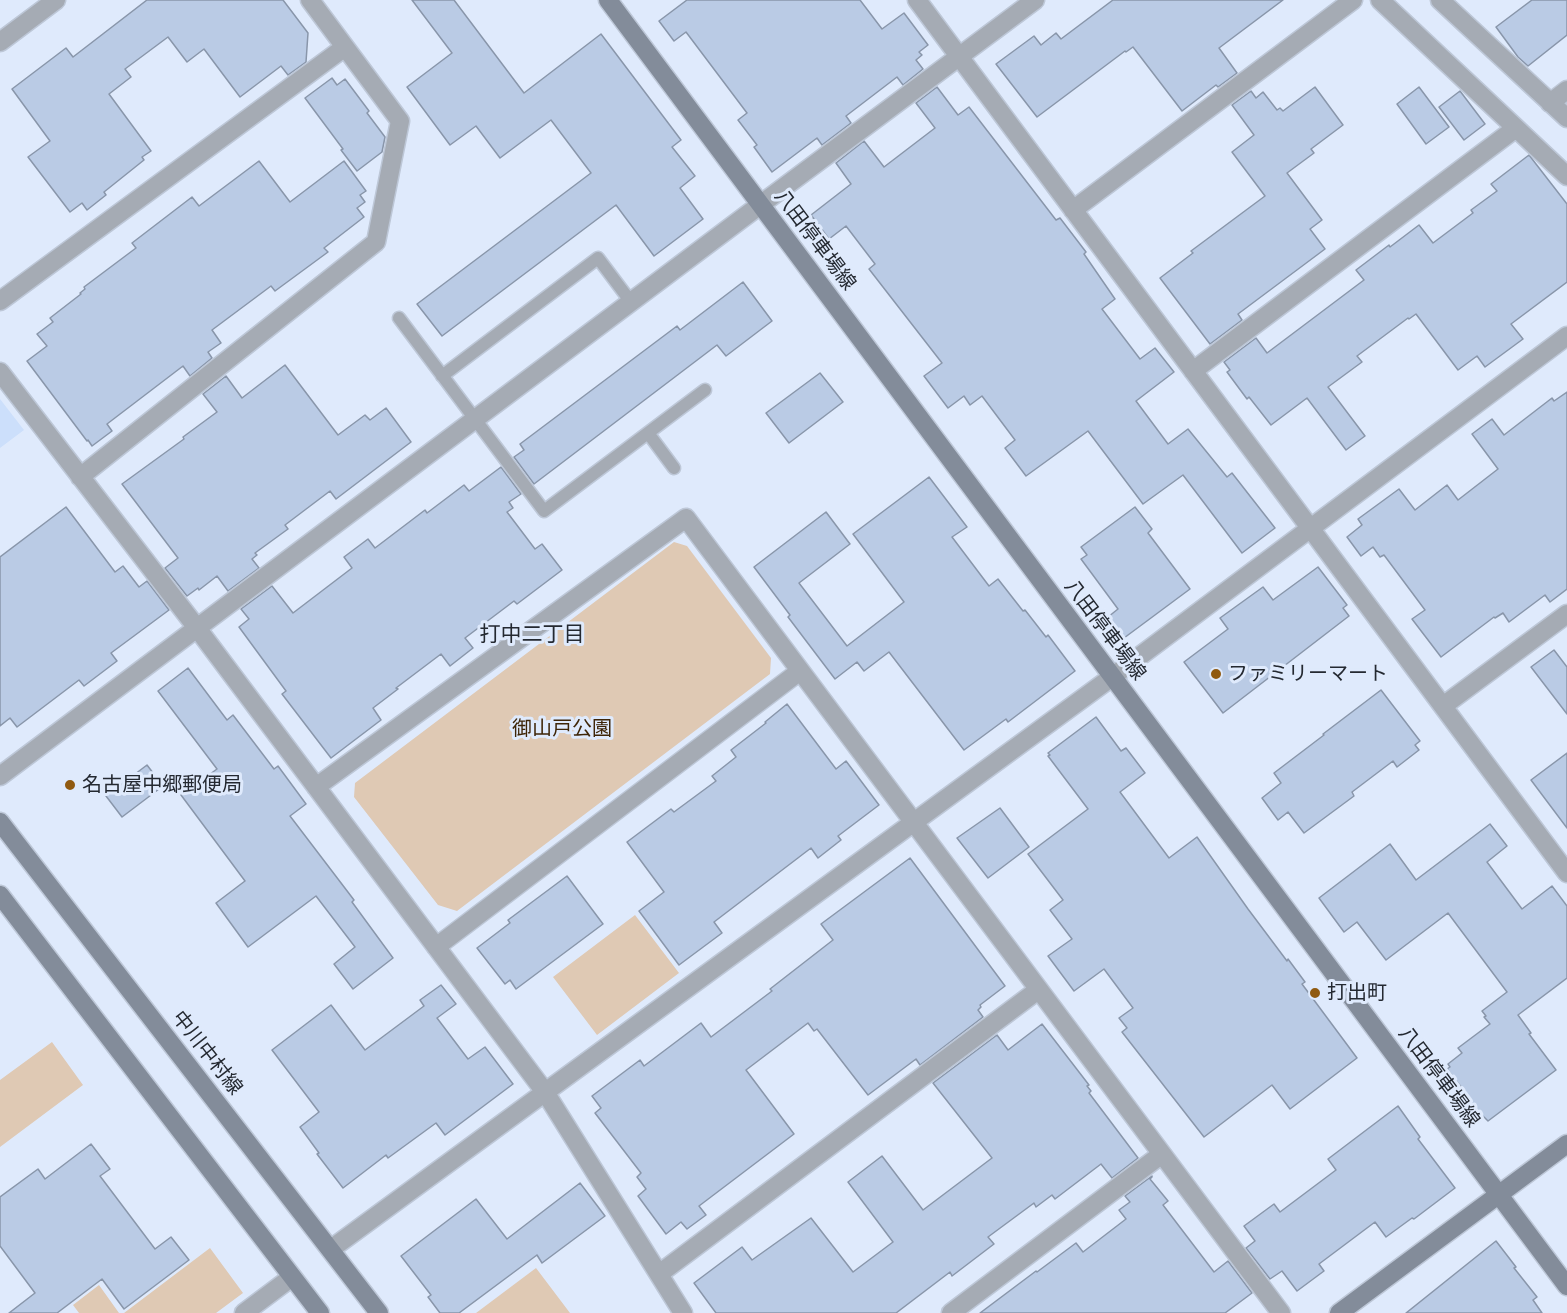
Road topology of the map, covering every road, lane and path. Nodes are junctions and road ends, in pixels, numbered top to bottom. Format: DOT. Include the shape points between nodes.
graph roads {
  1 [pos="56,0"];
  2 [pos="310,0"];
  3 [pos="608,0"];
  4 [pos="917,0"];
  5 [pos="1035,0"];
  6 [pos="1353,0"];
  7 [pos="1380,0"];
  8 [pos="1440,0"];
  9 [pos="0,42"];
  10 [pos="345,47"];
  11 [pos="959,57"];
  12 [pos="1567,90"];
  13 [pos="1550,103"];
  14 [pos="1567,118"];
  15 [pos="1516,128"];
  16 [pos="1567,176"];
  17 [pos="760,205"];
  18 [pos="1073,210"];
  19 [pos="0,302"];
  20 [pos="631,302"];
  21 [pos="399,318"];
  22 [pos="1567,336"];
  23 [pos="1193,371"];
  24 [pos="0,372"];
  25 [pos="442,376"];
  26 [pos="705,390"];
  27 [pos="475,419"];
  28 [pos="648,433"];
  29 [pos="674,468"];
  30 [pos="80,477"];
  31 [pos="1311,529"];
  32 [pos="1567,615"];
  33 [pos="197,628"];
  34 [pos="800,671"];
  35 [pos="1112,677"];
  36 [pos="1443,706"];
  37 [pos="0,776"];
  38 [pos="316,787"];
  39 [pos="0,822"];
  40 [pos="913,822"];
  41 [pos="1567,873"];
  42 [pos="0,895"];
  43 [pos="436,947"];
  44 [pos="1038,990"];
  45 [pos="545,1092"];
  46 [pos="1567,1144"];
  47 [pos="1162,1154"];
  48 [pos="1499,1195"];
  49 [pos="331,1249"];
  50 [pos="659,1274"];
  51 [pos="292,1277"];
  52 [pos="1567,1286"];
  53 [pos="244,1313"];
  54 [pos="320,1313"];
  55 [pos="379,1313"];
  56 [pos="684,1313"];
  57 [pos="951,1313"];
  58 [pos="1281,1313"];
  59 [pos="1338,1313"];
  1 -- 9 [label="street"];
  2 -- 10 [label="street"];
  3 -- 17 [label="main road, 八田停車場線"];
  4 -- 11 [label="street"];
  5 -- 11 [label="street"];
  6 -- 18 [label="street"];
  7 -- 15 [label="street"];
  8 -- 13 [label="street"];
  10 -- 19 [label="street"];
  10 -- 30 [label="street" via="400,121 376,242"];
  11 -- 17 [label="street"];
  11 -- 18 [label="street"];
  12 -- 13 [label="street"];
  13 -- 14 [label="street"];
  15 -- 16 [label="street"];
  15 -- 23 [label="street"];
  17 -- 20 [label="street"];
  17 -- 35 [label="main road, 八田停車場線"];
  18 -- 23 [label="street"];
  20 -- 25 [label="lane" via="598,258"];
  20 -- 27 [label="street"];
  21 -- 25 [label="lane"];
  22 -- 31 [label="street"];
  23 -- 31 [label="street"];
  24 -- 30 [label="street"];
  25 -- 27 [label="lane"];
  26 -- 28 [label="lane"];
  27 -- 28 [label="lane" via="544,511"];
  27 -- 33 [label="street"];
  28 -- 29 [label="lane"];
  30 -- 33 [label="street"];
  31 -- 35 [label="street"];
  31 -- 36 [label="street"];
  32 -- 36 [label="street"];
  33 -- 37 [label="street"];
  33 -- 38 [label="street"];
  34 -- 38 [label="street" via="686,518"];
  34 -- 40 [label="street"];
  34 -- 43 [label="street"];
  35 -- 40 [label="street"];
  35 -- 48 [label="main road, 八田停車場線"];
  36 -- 41 [label="street"];
  38 -- 43 [label="street"];
  39 -- 49 [label="main road, 中川中村線"];
  40 -- 44 [label="street"];
  40 -- 45 [label="street"];
  42 -- 51 [label="main road"];
  43 -- 45 [label="street"];
  44 -- 47 [label="street"];
  44 -- 50 [label="street"];
  45 -- 49 [label="street"];
  45 -- 50 [label="street"];
  46 -- 48 [label="main road"];
  47 -- 57 [label="street"];
  47 -- 58 [label="street"];
  48 -- 52 [label="main road, 八田停車場線"];
  48 -- 59 [label="main road"];
  49 -- 55 [label="main road, 中川中村線"];
  50 -- 56 [label="street"];
  51 -- 53 [label="street"];
  51 -- 54 [label="main road"];
}
